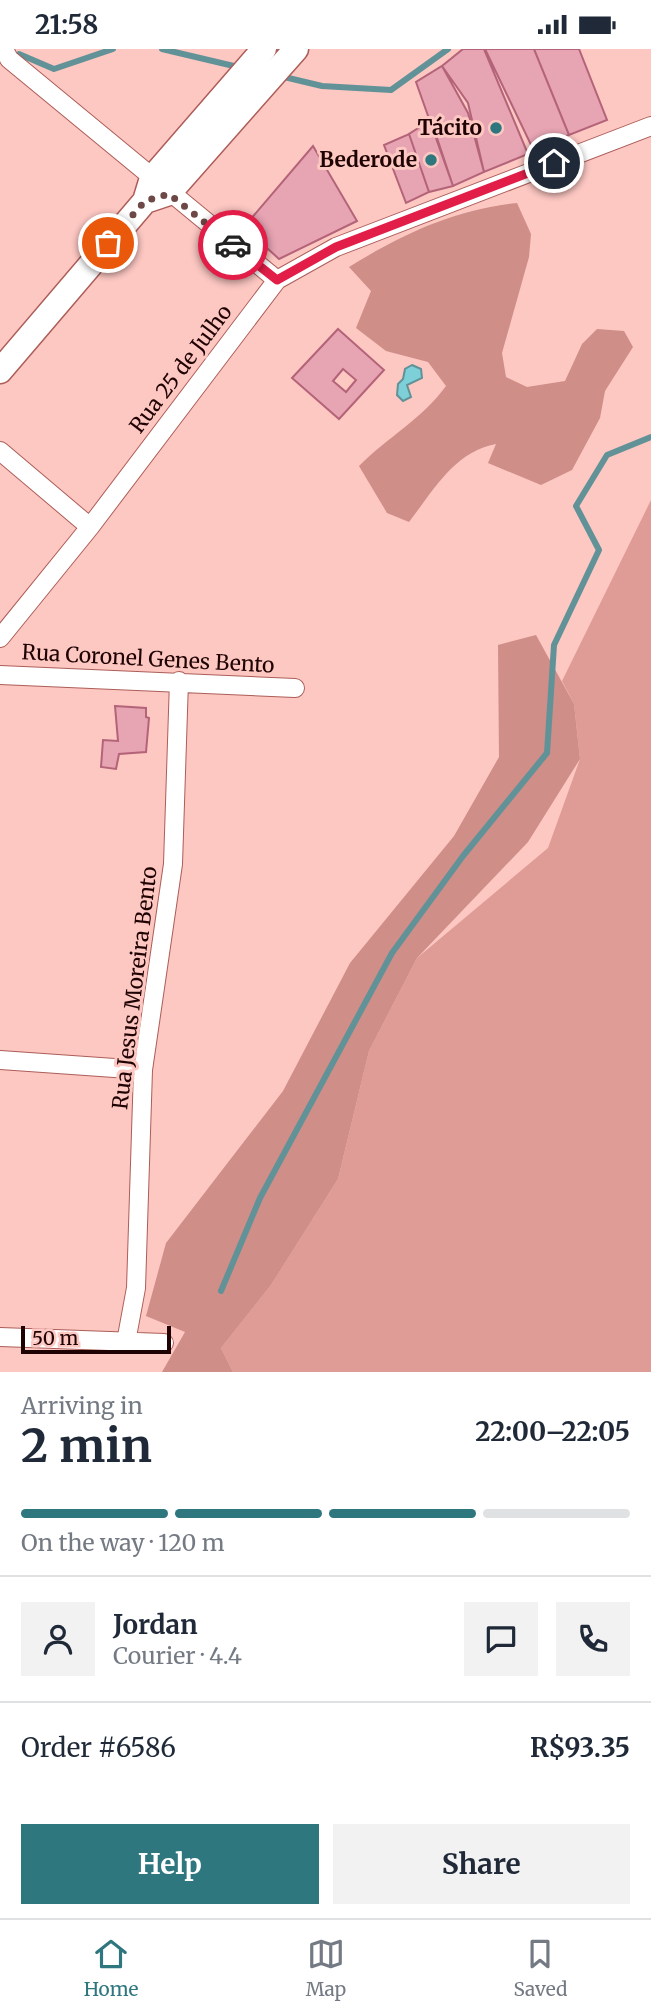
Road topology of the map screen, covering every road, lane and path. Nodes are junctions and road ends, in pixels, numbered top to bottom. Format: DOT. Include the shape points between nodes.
graph roads {
  1 [pos="264,49"];
  2 [pos="296,49"];
  3 [pos="4,55"];
  4 [pos="242,92"];
  5 [pos="651,126"];
  6 [pos="155,191"];
  7 [pos="277,280"];
  8 [pos="0,371"];
  9 [pos="0,451"];
  10 [pos="90,527"];
  11 [pos="0,638"];
  12 [pos="0,675"];
  13 [pos="179,681"];
  14 [pos="295,688"];
  15 [pos="0,1061"];
  16 [pos="143,1070"];
  17 [pos="0,1337"];
  18 [pos="126,1342"];
  19 [pos="164,1343"];
  1 -- 4 [label="street"];
  2 -- 4 [label="street"];
  3 -- 6 [label="street"];
  4 -- 6 [label="street"];
  5 -- 7 [label="street, Rua 25 de Julho" via="336,247"];
  6 -- 7 [label="street"];
  6 -- 8 [label="street"];
  7 -- 10 [label="street, Rua 25 de Julho"];
  9 -- 10 [label="street"];
  10 -- 11 [label="street, Rua 25 de Julho"];
  12 -- 13 [label="street, Rua Coronel Genes Bento"];
  13 -- 14 [label="street, Rua Coronel Genes Bento"];
  13 -- 16 [label="street, Rua Jesus Moreira Bento" via="173,864"];
  15 -- 16 [label="street"];
  16 -- 18 [label="street, Rua Jesus Moreira Bento" via="136,1288"];
  17 -- 18 [label="street"];
  18 -- 19 [label="street"];
}
